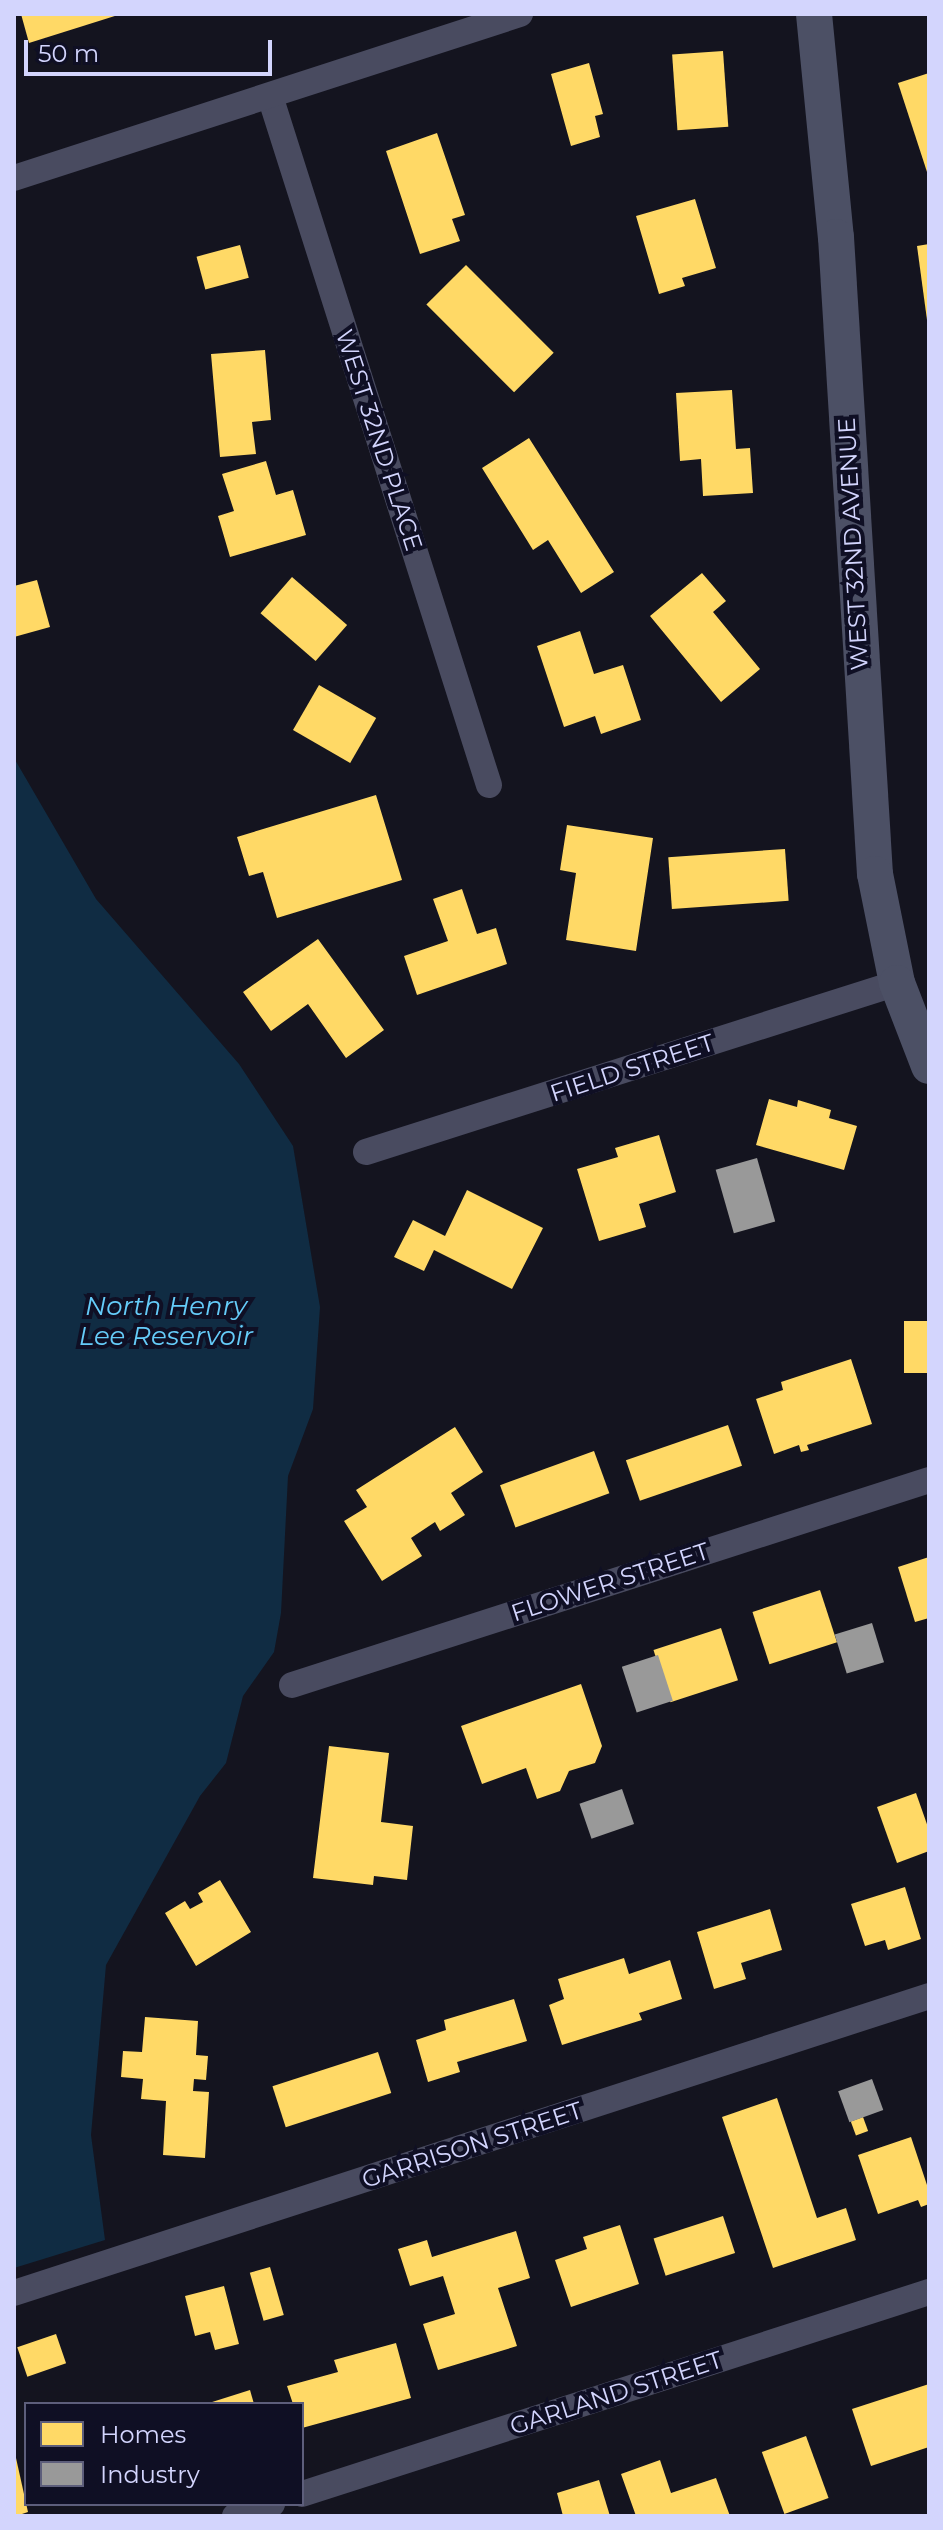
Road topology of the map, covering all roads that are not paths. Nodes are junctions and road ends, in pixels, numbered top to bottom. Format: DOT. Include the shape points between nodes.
graph roads {
  1 [pos="520,14"];
  2 [pos="814,14"];
  3 [pos="270,96"];
  4 [pos="14,178"];
  5 [pos="489,785"];
  6 [pos="897,983"];
  7 [pos="929,1066"];
  8 [pos="366,1152"];
  9 [pos="929,1480"];
  10 [pos="292,1685"];
  11 [pos="929,1996"];
  12 [pos="929,2292"];
  13 [pos="14,2293"];
  14 [pos="304,2493"];
  15 [pos="266,2506"];
  16 [pos="235,2516"];
  1 -- 3 [label="street"];
  2 -- 6 [label="street, WEST 32ND AVENUE" via="836,237 869,814"];
  3 -- 4 [label="street"];
  3 -- 5 [label="street, WEST 32ND PLACE"];
  6 -- 7 [label="street, WEST 32ND AVENUE"];
  6 -- 8 [label="street, FIELD STREET"];
  9 -- 10 [label="street, FLOWER STREET"];
  11 -- 13 [label="street, GARRISON STREET"];
  12 -- 14 [label="street, GARLAND STREET"];
  15 -- 16 [label="street"];
}
